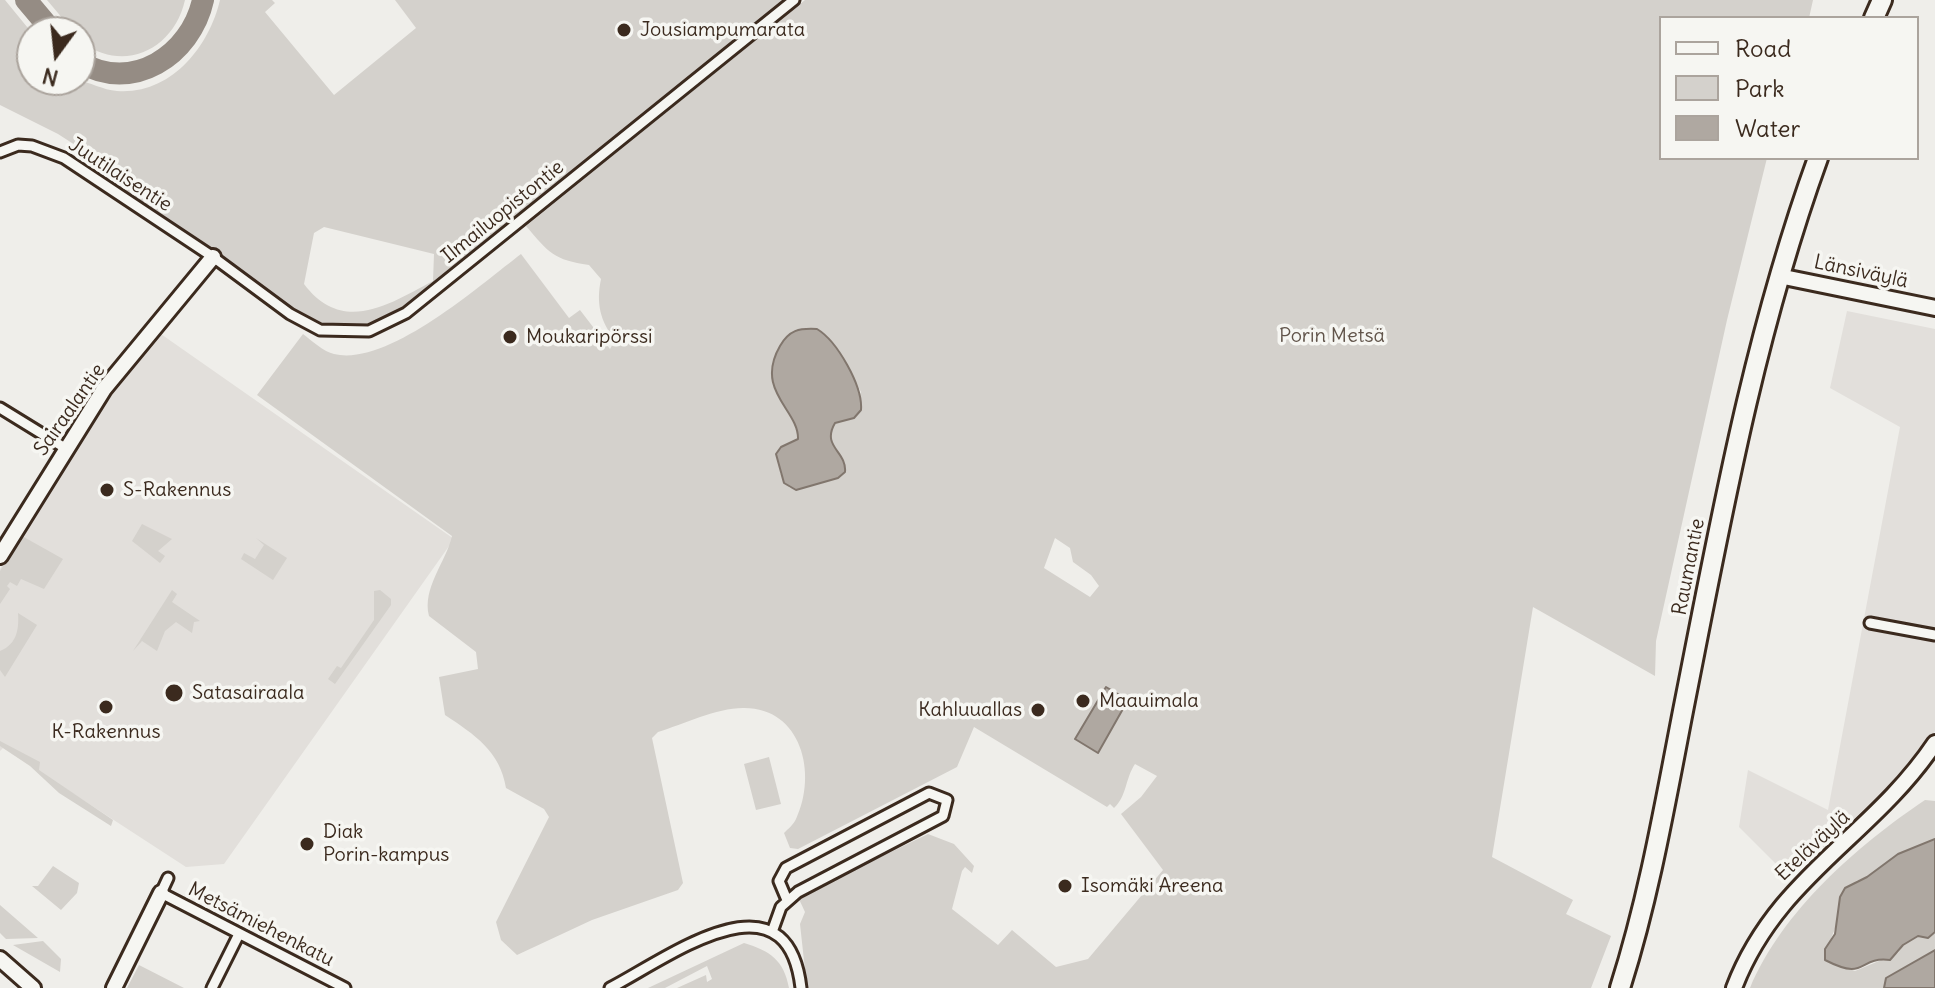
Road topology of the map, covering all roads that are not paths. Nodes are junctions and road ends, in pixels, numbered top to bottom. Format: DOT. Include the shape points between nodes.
graph roads {
  1 [pos="794,0"];
  2 [pos="0,152"];
  3 [pos="1817,160"];
  4 [pos="213,257"];
  5 [pos="1779,276"];
  6 [pos="1935,308"];
  7 [pos="0,408"];
  8 [pos="65,448"];
  9 [pos="0,556"];
  10 [pos="1870,623"];
  11 [pos="1935,635"];
  12 [pos="1935,743"];
  13 [pos="168,878"];
  14 [pos="161,893"];
  15 [pos="787,900"];
  16 [pos="772,932"];
  17 [pos="239,934"];
  18 [pos="0,959"];
  19 [pos="322,983"];
  20 [pos="33,988"];
  21 [pos="114,988"];
  22 [pos="212,988"];
  23 [pos="345,988"];
  24 [pos="610,988"];
  25 [pos="801,988"];
  26 [pos="1620,988"];
  27 [pos="1734,988"];
  1 -- 4 [label="street, Ilmailuopistontie" via="387,325 353,332 320,330"];
  2 -- 4 [label="street, Juutilaisentie" via="18,145 51,151"];
  3 -- 5 [label="highway, Raumantie"];
  4 -- 8 [label="main road, Sairaalantie" via="104,389"];
  5 -- 6 [label="main road, Länsiväylä"];
  5 -- 26 [label="highway, Raumantie" via="1733,456 1651,876"];
  7 -- 8 [label="street"];
  8 -- 9 [label="main road, Sairaalantie"];
  10 -- 11 [label="street"];
  12 -- 27 [label="main road, Eteläväylä" via="1904,786 1804,878 1771,917"];
  13 -- 14 [label="street"];
  14 -- 17 [label="street, Metsämiehenkatu"];
  14 -- 21 [label="main road"];
  15 -- 15 [label="street" via="943,816 947,800 929,793 786,868 779,881"];
  15 -- 16 [label="street"];
  16 -- 24 [label="street" via="735,926"];
  16 -- 25 [label="street" via="788,944"];
  17 -- 19 [label="street, Metsämiehenkatu"];
  17 -- 22 [label="street"];
  18 -- 20 [label="main road"];
  19 -- 23 [label="street, Metsämiehenkatu"];
}
